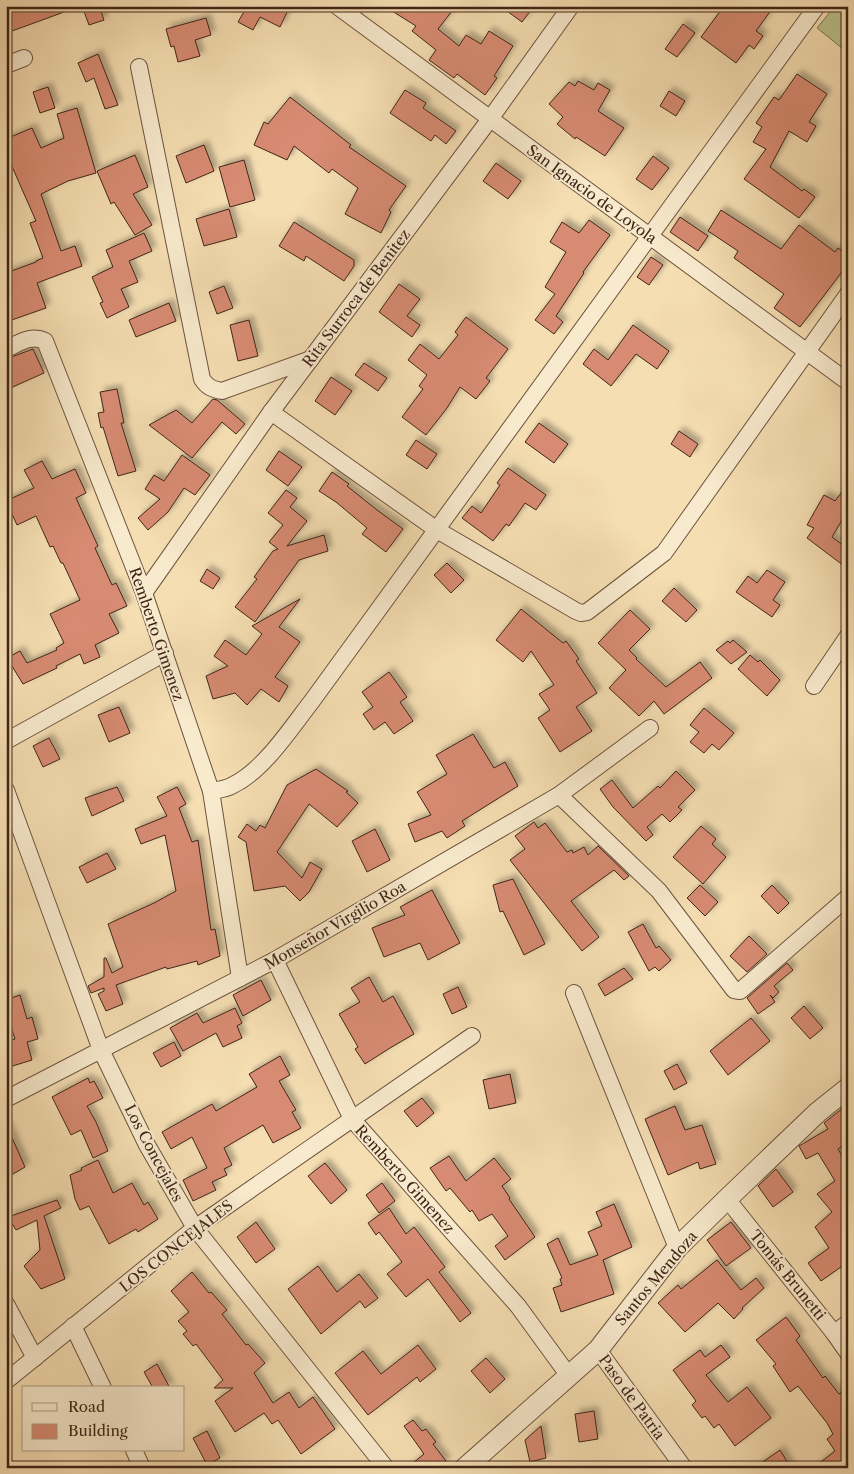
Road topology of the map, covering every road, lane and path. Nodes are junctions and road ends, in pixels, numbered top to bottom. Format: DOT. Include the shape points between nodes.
graph roads {
  1 [pos="337,6"];
  2 [pos="571,6"];
  3 [pos="817,6"];
  4 [pos="24,58"];
  5 [pos="6,65"];
  6 [pos="139,66"];
  7 [pos="490,119"];
  8 [pos="649,236"];
  9 [pos="848,294"];
  10 [pos="6,349"];
  11 [pos="806,351"];
  12 [pos="311,358"];
  13 [pos="848,382"];
  14 [pos="271,412"];
  15 [pos="437,530"];
  16 [pos="144,593"];
  17 [pos="848,636"];
  18 [pos="165,653"];
  19 [pos="814,686"];
  20 [pos="650,728"];
  21 [pos="6,741"];
  22 [pos="6,790"];
  23 [pos="211,791"];
  24 [pos="559,795"];
  25 [pos="848,897"];
  26 [pos="275,960"];
  27 [pos="240,978"];
  28 [pos="574,993"];
  29 [pos="472,1036"];
  30 [pos="101,1050"];
  31 [pos="848,1088"];
  32 [pos="6,1099"];
  33 [pos="352,1119"];
  34 [pos="727,1198"];
  35 [pos="195,1228"];
  36 [pos="677,1248"];
  37 [pos="6,1304"];
  38 [pos="848,1323"];
  39 [pos="74,1326"];
  40 [pos="834,1333"];
  41 [pos="598,1350"];
  42 [pos="848,1353"];
  43 [pos="35,1358"];
  44 [pos="569,1376"];
  45 [pos="6,1381"];
  46 [pos="102,1386"];
  47 [pos="135,1452"];
  48 [pos="476,1463"];
  49 [pos="142,1468"];
  50 [pos="386,1468"];
  51 [pos="684,1468"];
  1 -- 7 [label="street, San Ignacio de Loyola"];
  2 -- 7 [label="street, Rita Surroca de Benitez"];
  3 -- 8 [label="street"];
  4 -- 5 [label="street"];
  6 -- 12 [label="street" via="202,379 214,390 222,391"];
  7 -- 8 [label="street, San Ignacio de Loyola"];
  7 -- 12 [label="street, Rita Surroca de Benitez"];
  8 -- 11 [label="street, San Ignacio de Loyola"];
  8 -- 15 [label="street"];
  9 -- 11 [label="street"];
  10 -- 16 [label="street, Remberto Gimenez" via="31,338 45,341"];
  11 -- 13 [label="street, San Ignacio de Loyola"];
  11 -- 15 [label="street" via="664,553 587,612 576,611"];
  12 -- 14 [label="street, Rita Surroca de Benitez"];
  14 -- 15 [label="street"];
  14 -- 16 [label="street, Rita Surroca de Benitez"];
  15 -- 23 [label="street" via="272,752 249,775 232,786"];
  16 -- 18 [label="street, Remberto Gimenez"];
  17 -- 19 [label="street"];
  18 -- 21 [label="street"];
  18 -- 23 [label="street, Remberto Gimenez"];
  20 -- 24 [label="street, Monseñor Virgilio Roa"];
  22 -- 30 [label="street, Los Concejales"];
  23 -- 27 [label="street, Remberto Gimenez"];
  24 -- 25 [label="street" via="659,891 734,990 740,991"];
  24 -- 26 [label="street, Monseñor Virgilio Roa"];
  26 -- 27 [label="street, Monseñor Virgilio Roa"];
  26 -- 33 [label="street, Remberto Gimenez"];
  27 -- 30 [label="street, Monseñor Virgilio Roa"];
  28 -- 36 [label="street"];
  29 -- 33 [label="street, LOS CONCEJALES"];
  30 -- 32 [label="street, Monseñor Virgilio Roa"];
  30 -- 35 [label="street, Los Concejales" via="147,1145"];
  31 -- 34 [label="street, Santos Mendoza"];
  33 -- 35 [label="street, LOS CONCEJALES"];
  33 -- 44 [label="street, Remberto Gimenez" via="518,1306"];
  34 -- 36 [label="street, Santos Mendoza"];
  34 -- 40 [label="street, Tomás Brunetti"];
  35 -- 39 [label="street, LOS CONCEJALES"];
  35 -- 50 [label="street, Los Concejales"];
  36 -- 41 [label="street, Santos Mendoza"];
  37 -- 43 [label="street"];
  38 -- 40 [label="street"];
  39 -- 43 [label="street, LOS CONCEJALES"];
  39 -- 46 [label="street"];
  40 -- 42 [label="street, Tomás Brunetti"];
  41 -- 44 [label="street, Santos Mendoza"];
  41 -- 51 [label="street, Paso de Patria"];
  43 -- 45 [label="street, LOS CONCEJALES"];
  44 -- 48 [label="street, Santos Mendoza"];
  47 -- 49 [label="street"];
}
